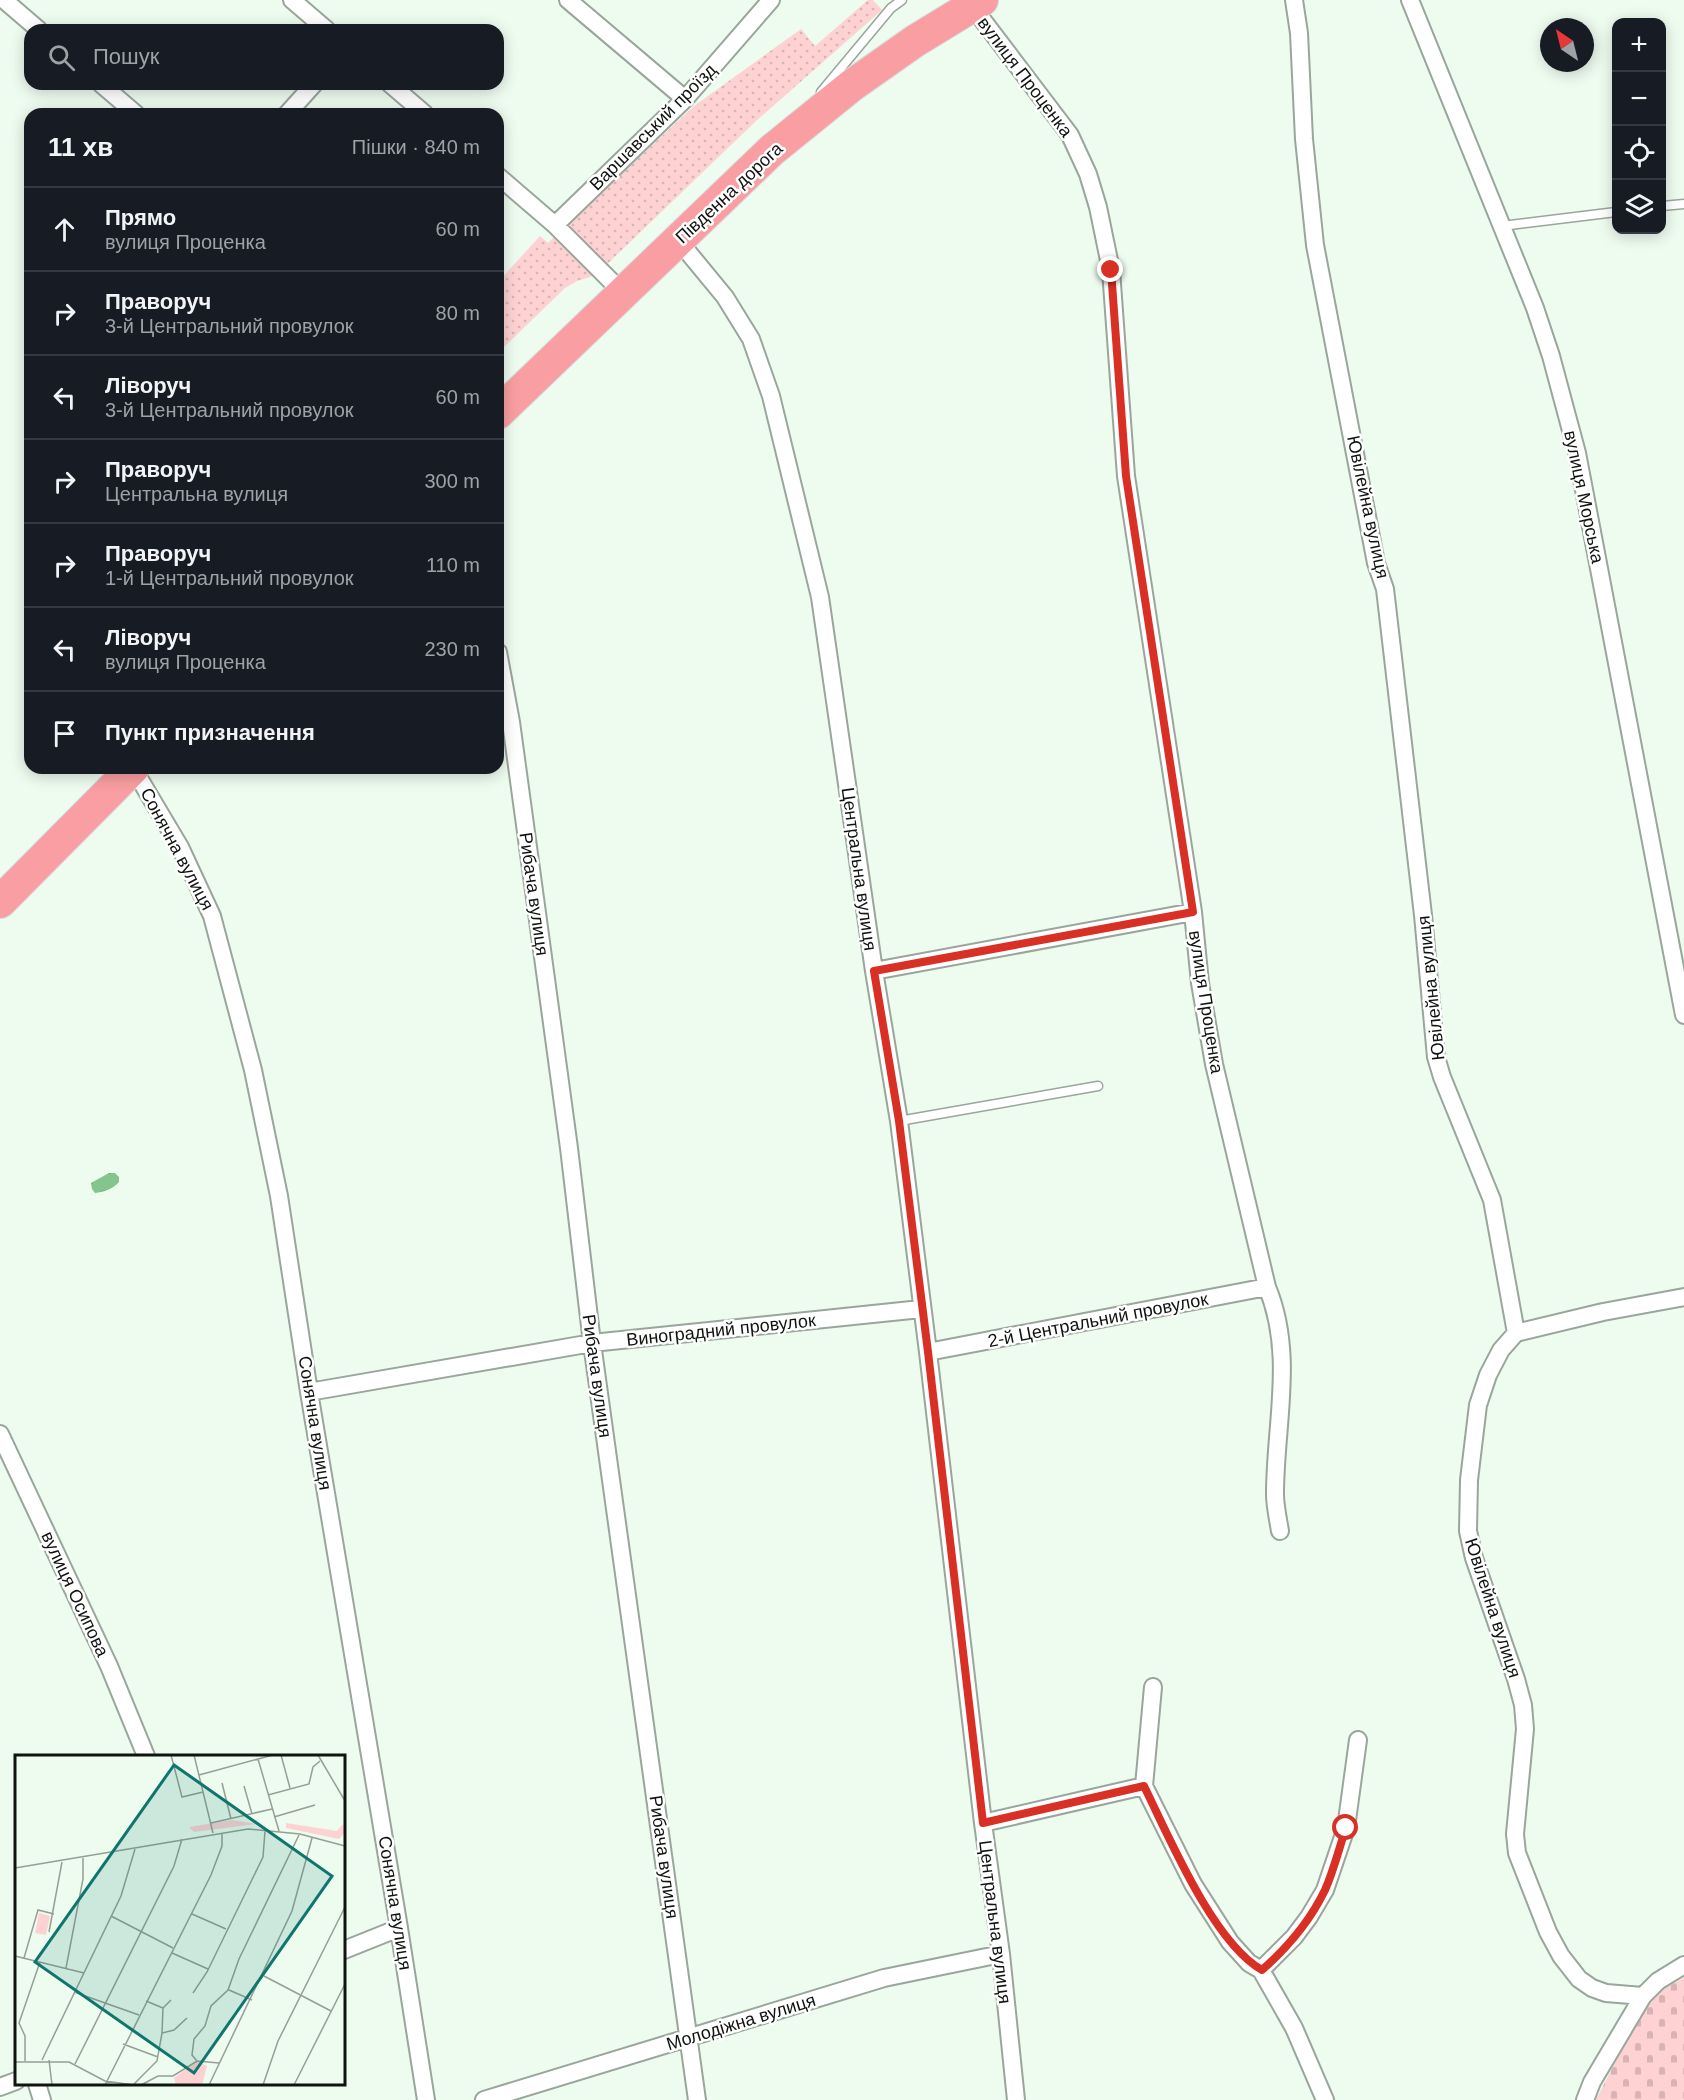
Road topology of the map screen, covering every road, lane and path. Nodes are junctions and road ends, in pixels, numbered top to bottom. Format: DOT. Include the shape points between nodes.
graph roads {
  1 [pos="4,0"];
  2 [pos="292,0"];
  3 [pos="568,0"];
  4 [pos="771,0"];
  5 [pos="902,0"];
  6 [pos="1294,0"];
  7 [pos="1410,0"];
  8 [pos="977,3"];
  9 [pos="32,24"];
  10 [pos="320,24"];
  11 [pos="108,90"];
  12 [pos="309,90"];
  13 [pos="397,90"];
  14 [pos="817,97"];
  15 [pos="685,99"];
  16 [pos="810,106"];
  17 [pos="128,108"];
  18 [pos="292,108"];
  19 [pos="418,108"];
  20 [pos="772,150"];
  21 [pos="504,181"];
  22 [pos="1684,204"];
  23 [pos="1666,206"];
  24 [pos="1612,213"];
  25 [pos="555,225"];
  26 [pos="1502,226"];
  27 [pos="678,240"];
  28 [pos="623,293"];
  29 [pos="504,407"];
  30 [pos="504,684"];
  31 [pos="127,774"];
  32 [pos="137,774"];
  33 [pos="0,902"];
  34 [pos="1193,912"];
  35 [pos="874,971"];
  36 [pos="1684,1015"];
  37 [pos="1098,1086"];
  38 [pos="899,1121"];
  39 [pos="1267,1287"];
  40 [pos="1684,1297"];
  41 [pos="921,1309"];
  42 [pos="1516,1333"];
  43 [pos="592,1343"];
  44 [pos="928,1352"];
  45 [pos="309,1392"];
  46 [pos="0,1434"];
  47 [pos="1280,1531"];
  48 [pos="1153,1687"];
  49 [pos="1358,1740"];
  50 [pos="146,1755"];
  51 [pos="1144,1786"];
  52 [pos="983,1823"];
  53 [pos="399,1928"];
  54 [pos="345,1950"];
  55 [pos="1000,1954"];
  56 [pos="1684,1965"];
  57 [pos="1262,1970"];
  58 [pos="1643,1996"];
  59 [pos="690,2038"];
  60 [pos="15,2081"];
  61 [pos="37,2085"];
  62 [pos="0,2087"];
  63 [pos="42,2100"];
  64 [pos="426,2100"];
  65 [pos="484,2100"];
  66 [pos="697,2100"];
  67 [pos="1016,2100"];
  68 [pos="1325,2100"];
  69 [pos="1585,2100"];
  1 -- 9 [label="street"];
  2 -- 10 [label="street"];
  3 -- 15 [label="street"];
  4 -- 15 [label="street, Варшавський проїзд"];
  5 -- 14 [label="lane"];
  6 -- 42 [label="street, Ювілейна вулиця" via="1315,246 1384,589 1436,1057 1492,1200"];
  7 -- 26 [label="street, вулиця Морська"];
  8 -- 20 [label="highway, Південна дорога" via="851,86"];
  8 -- 34 [label="street, вулиця Проценка" via="1070,135 1098,207 1111,270 1126,476"];
  11 -- 17 [label="street"];
  12 -- 18 [label="street"];
  13 -- 19 [label="street"];
  15 -- 25 [label="street, Варшавський проїзд"];
  16 -- 20 [label="lane"];
  20 -- 27 [label="highway, Південна дорога"];
  21 -- 25 [label="street"];
  22 -- 23 [label="lane"];
  24 -- 26 [label="lane"];
  25 -- 28 [label="street"];
  26 -- 36 [label="street, вулиця Морська" via="1551,356 1577,453"];
  27 -- 28 [label="highway, Південна дорога"];
  27 -- 35 [label="street, Центральна вулиця" via="725,297 751,339 771,396 820,597"];
  28 -- 29 [label="highway, Південна дорога"];
  30 -- 43 [label="street, Рибача вулиця"];
  31 -- 33 [label="highway"];
  32 -- 45 [label="street, Сонячна вулиця" via="180,847 212,916 253,1070 279,1196"];
  34 -- 35 [label="street"];
  34 -- 39 [label="street, вулиця Проценка" via="1214,1064"];
  35 -- 38 [label="street, Центральна вулиця"];
  37 -- 38 [label="lane"];
  38 -- 41 [label="street, Центральна вулиця"];
  39 -- 44 [label="street, 2-й Центральний провулок"];
  39 -- 47 [label="street, вулиця Проценка" via="1276,1308 1283,1368 1275,1495"];
  40 -- 42 [label="street"];
  41 -- 43 [label="street, Виноградний провулок"];
  41 -- 44 [label="street, Центральна вулиця"];
  42 -- 58 [label="street, Ювілейна вулиця" via="1501,1350 1478,1405 1467,1531 1523,1706 1517,1853 1548,1932 1578,1979 1606,1993"];
  43 -- 45 [label="street, Виноградний провулок"];
  43 -- 59 [label="street, Рибача вулиця"];
  44 -- 52 [label="street, Центральна вулиця"];
  45 -- 53 [label="street, Сонячна вулиця"];
  46 -- 50 [label="street, вулиця Осипова" via="109,1666"];
  48 -- 51 [label="street"];
  49 -- 57 [label="street" via="1346,1828 1325,1890 1294,1937"];
  51 -- 52 [label="street"];
  51 -- 57 [label="street" via="1199,1893 1230,1942"];
  52 -- 55 [label="street, Центральна вулиця"];
  53 -- 54 [label="street"];
  53 -- 64 [label="street, Сонячна вулиця"];
  55 -- 59 [label="street, Молодіжна вулиця" via="884,1978"];
  55 -- 67 [label="street, Центральна вулиця"];
  56 -- 58 [label="street"];
  57 -- 68 [label="street" via="1294,2028"];
  58 -- 69 [label="street"];
  59 -- 65 [label="street, Молодіжна вулиця"];
  59 -- 66 [label="street, Рибача вулиця"];
  60 -- 62 [label="street"];
  61 -- 63 [label="street"];
}
